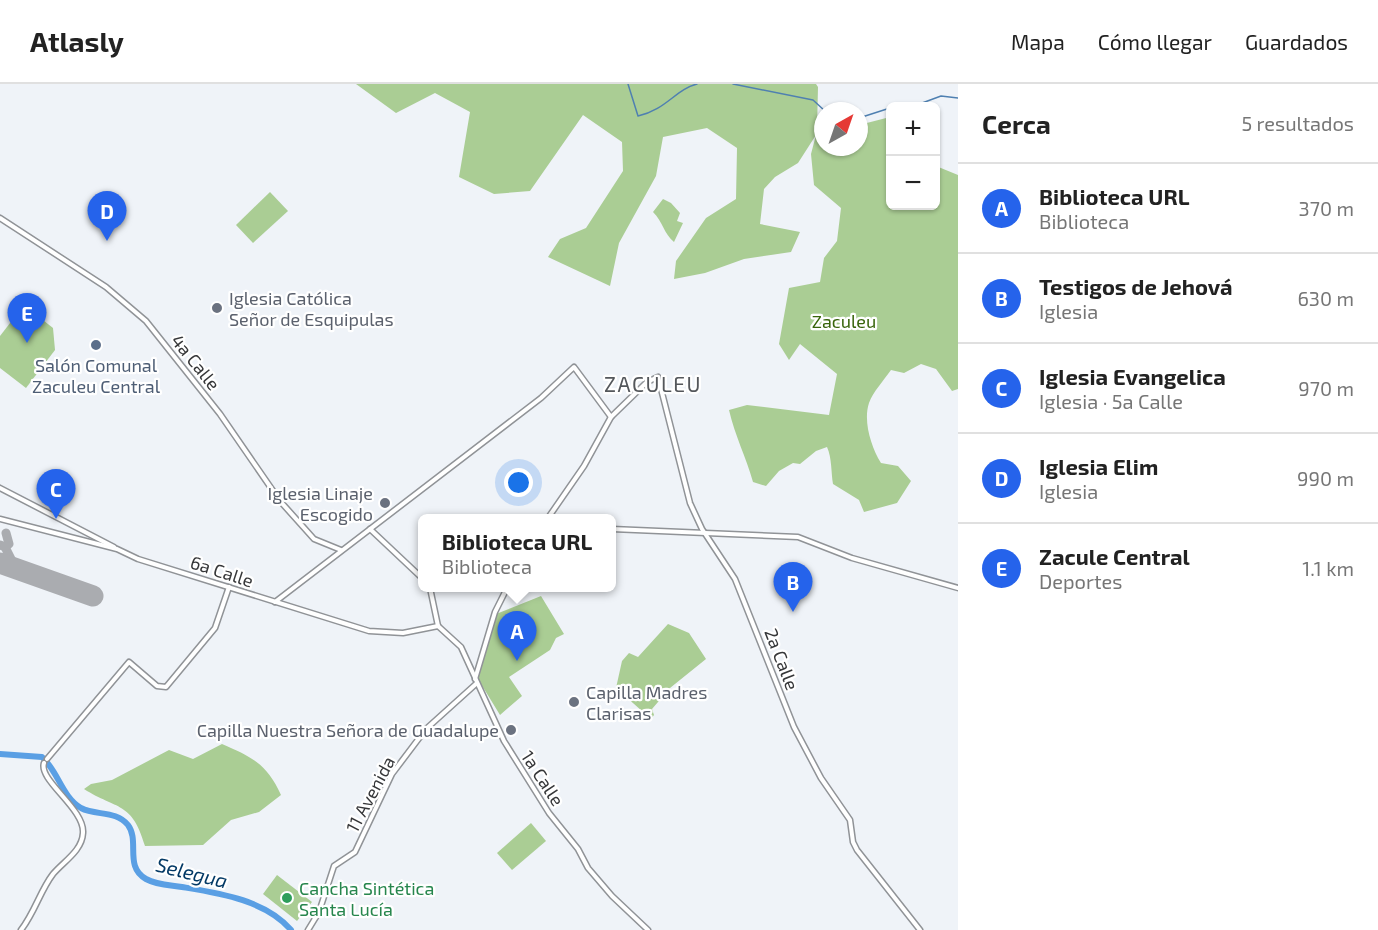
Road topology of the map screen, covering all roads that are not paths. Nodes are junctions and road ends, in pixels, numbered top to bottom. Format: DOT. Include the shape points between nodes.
graph roads {
  1 [pos="0,218"];
  2 [pos="611,417"];
  3 [pos="0,488"];
  4 [pos="551,514"];
  5 [pos="0,519"];
  6 [pos="616,529"];
  7 [pos="370,530"];
  8 [pos="704,532"];
  9 [pos="117,549"];
  10 [pos="341,550"];
  11 [pos="418,573"];
  12 [pos="229,587"];
  13 [pos="958,588"];
  14 [pos="431,592"];
  15 [pos="505,592"];
  16 [pos="275,602"];
  17 [pos="438,626"];
  18 [pos="476,681"];
  19 [pos="21,930"];
  20 [pos="308,930"];
  21 [pos="648,930"];
  22 [pos="920,930"];
  1 -- 10 [label="street, 4a Calle" via="106,287 146,321 211,401 280,501 315,539"];
  2 -- 4 [label="street"];
  2 -- 7 [label="street" via="574,367 541,398"];
  2 -- 8 [label="street, 2a Calle" via="646,382 658,377 682,479"];
  3 -- 9 [label="street"];
  5 -- 9 [label="street, 6a Calle"];
  6 -- 8 [label="street"];
  7 -- 10 [label="street"];
  7 -- 11 [label="street"];
  8 -- 13 [label="street" via="798,537 852,558"];
  8 -- 22 [label="street, 2a Calle" via="735,579 794,727 821,778 850,820 853,842"];
  9 -- 12 [label="street, 6a Calle"];
  10 -- 16 [label="street"];
  12 -- 16 [label="street, 6a Calle"];
  12 -- 19 [label="street" via="215,628 166,687 157,686 129,662 46,761 45,772 81,818 83,835 77,849 52,875"];
  14 -- 17 [label="street"];
  15 -- 18 [label="street" via="495,612"];
  16 -- 17 [label="street, 6a Calle" via="369,631 403,633"];
  17 -- 18 [label="street, 1a Calle" via="461,648"];
  18 -- 20 [label="street, 11 Avenida" via="426,729 392,774 355,852 334,866 320,912"];
  18 -- 21 [label="street, 1a Calle" via="525,777 588,868"];
}
